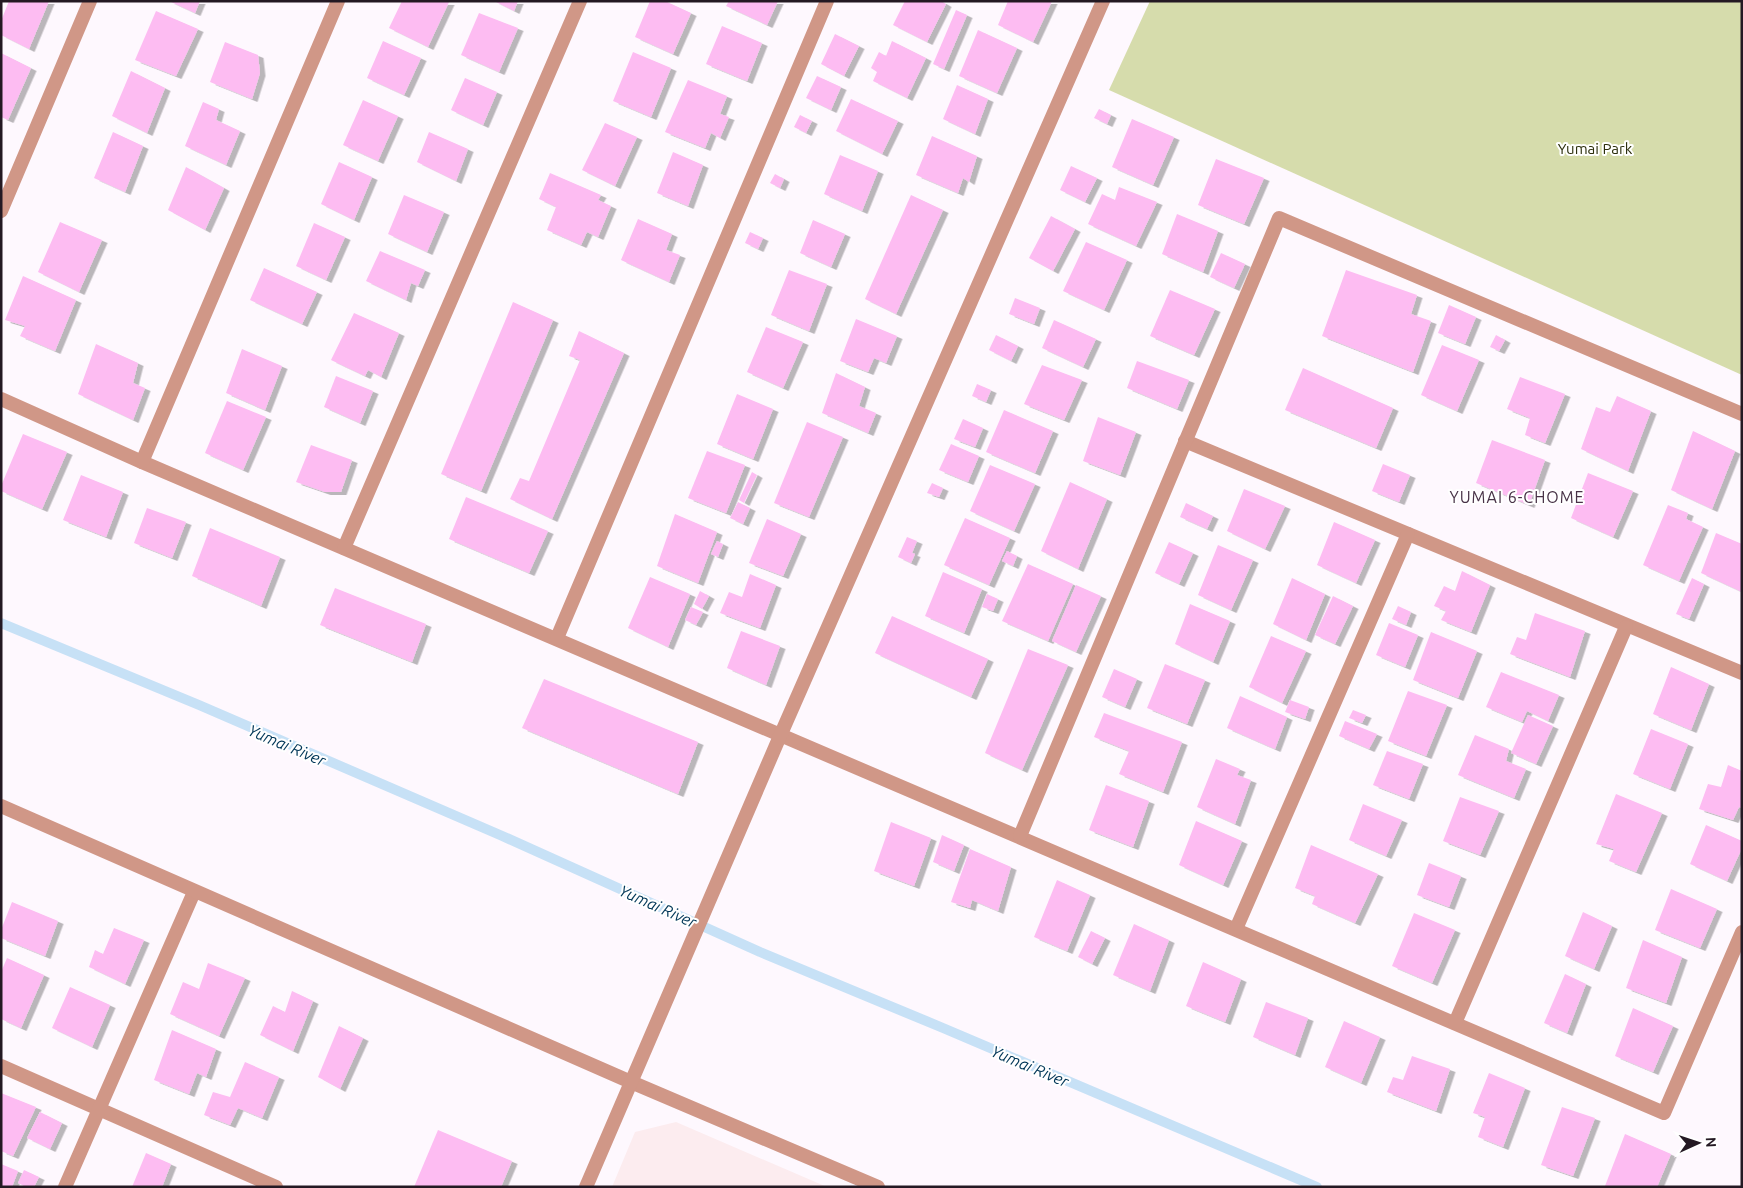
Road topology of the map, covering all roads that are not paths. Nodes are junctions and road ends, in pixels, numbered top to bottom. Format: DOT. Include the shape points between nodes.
graph roads {
  1 [pos="90,1"];
  2 [pos="338,1"];
  3 [pos="580,1"];
  4 [pos="827,1"];
  5 [pos="1103,1"];
  6 [pos="1,211"];
  7 [pos="1,399"];
  8 [pos="1742,414"];
  9 [pos="1185,442"];
  10 [pos="142,462"];
  11 [pos="1408,534"];
  12 [pos="344,548"];
  13 [pos="1626,627"];
  14 [pos="557,638"];
  15 [pos="1742,673"];
  16 [pos="781,734"];
  17 [pos="1,806"];
  18 [pos="1020,836"];
  19 [pos="194,892"];
  20 [pos="1236,929"];
  21 [pos="1742,932"];
  22 [pos="1455,1023"];
  23 [pos="1,1066"];
  24 [pos="631,1082"];
  25 [pos="98,1109"];
  26 [pos="65,1187"];
  27 [pos="276,1187"];
  28 [pos="586,1187"];
  29 [pos="878,1187"];
  1 -- 6 [label="street"];
  2 -- 10 [label="street"];
  3 -- 12 [label="street"];
  4 -- 14 [label="street"];
  5 -- 16 [label="street"];
  7 -- 10 [label="street"];
  8 -- 9 [label="street" via="1279,218"];
  9 -- 11 [label="street"];
  9 -- 18 [label="street"];
  10 -- 12 [label="street"];
  11 -- 13 [label="street"];
  11 -- 20 [label="street"];
  12 -- 14 [label="street"];
  13 -- 15 [label="street"];
  13 -- 22 [label="street"];
  14 -- 16 [label="street"];
  16 -- 18 [label="street"];
  16 -- 24 [label="street"];
  17 -- 19 [label="street"];
  18 -- 20 [label="street"];
  19 -- 24 [label="street"];
  19 -- 25 [label="street"];
  20 -- 22 [label="street"];
  21 -- 22 [label="street" via="1664,1113"];
  23 -- 25 [label="street"];
  24 -- 28 [label="street"];
  24 -- 29 [label="street"];
  25 -- 26 [label="street"];
  25 -- 27 [label="street"];
}
